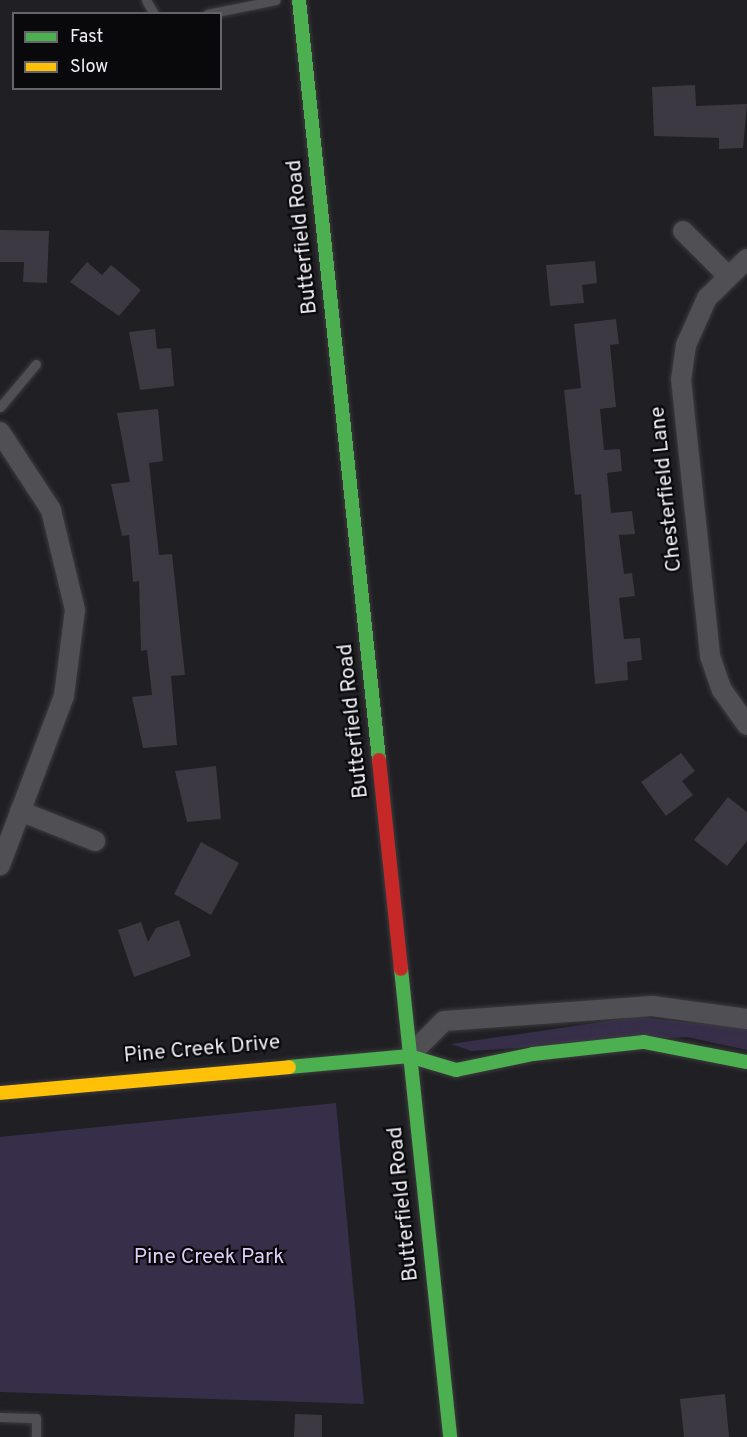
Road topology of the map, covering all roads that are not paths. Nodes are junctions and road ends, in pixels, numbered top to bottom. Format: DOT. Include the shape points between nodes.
graph roads {
  1 [pos="276,0"];
  2 [pos="299,0"];
  3 [pos="217,12"];
  4 [pos="683,231"];
  5 [pos="747,259"];
  6 [pos="727,275"];
  7 [pos="36,364"];
  8 [pos="0,406"];
  9 [pos="0,432"];
  10 [pos="747,724"];
  11 [pos="20,811"];
  12 [pos="95,841"];
  13 [pos="0,865"];
  14 [pos="747,1019"];
  15 [pos="409,1056"];
  16 [pos="747,1062"];
  17 [pos="0,1093"];
  18 [pos="0,1418"];
  19 [pos="36,1437"];
  20 [pos="450,1437"];
  1 -- 3 [label="lane"];
  2 -- 15 [label="main road, Butterfield Road"];
  4 -- 6 [label="street"];
  5 -- 6 [label="street, Chesterfield Lane"];
  6 -- 10 [label="street, Chesterfield Lane" via="695,320 681,379 710,656 722,690"];
  7 -- 8 [label="lane"];
  9 -- 11 [label="street" via="51,510 75,610 64,696"];
  11 -- 12 [label="street"];
  11 -- 13 [label="street"];
  14 -- 15 [label="street" via="652,1006 444,1021"];
  15 -- 16 [label="main road, Pine Creek Drive" via="456,1070 532,1054 644,1042"];
  15 -- 17 [label="main road, Pine Creek Drive"];
  15 -- 20 [label="main road, Butterfield Road"];
  18 -- 19 [label="lane" via="36,1418"];
}
